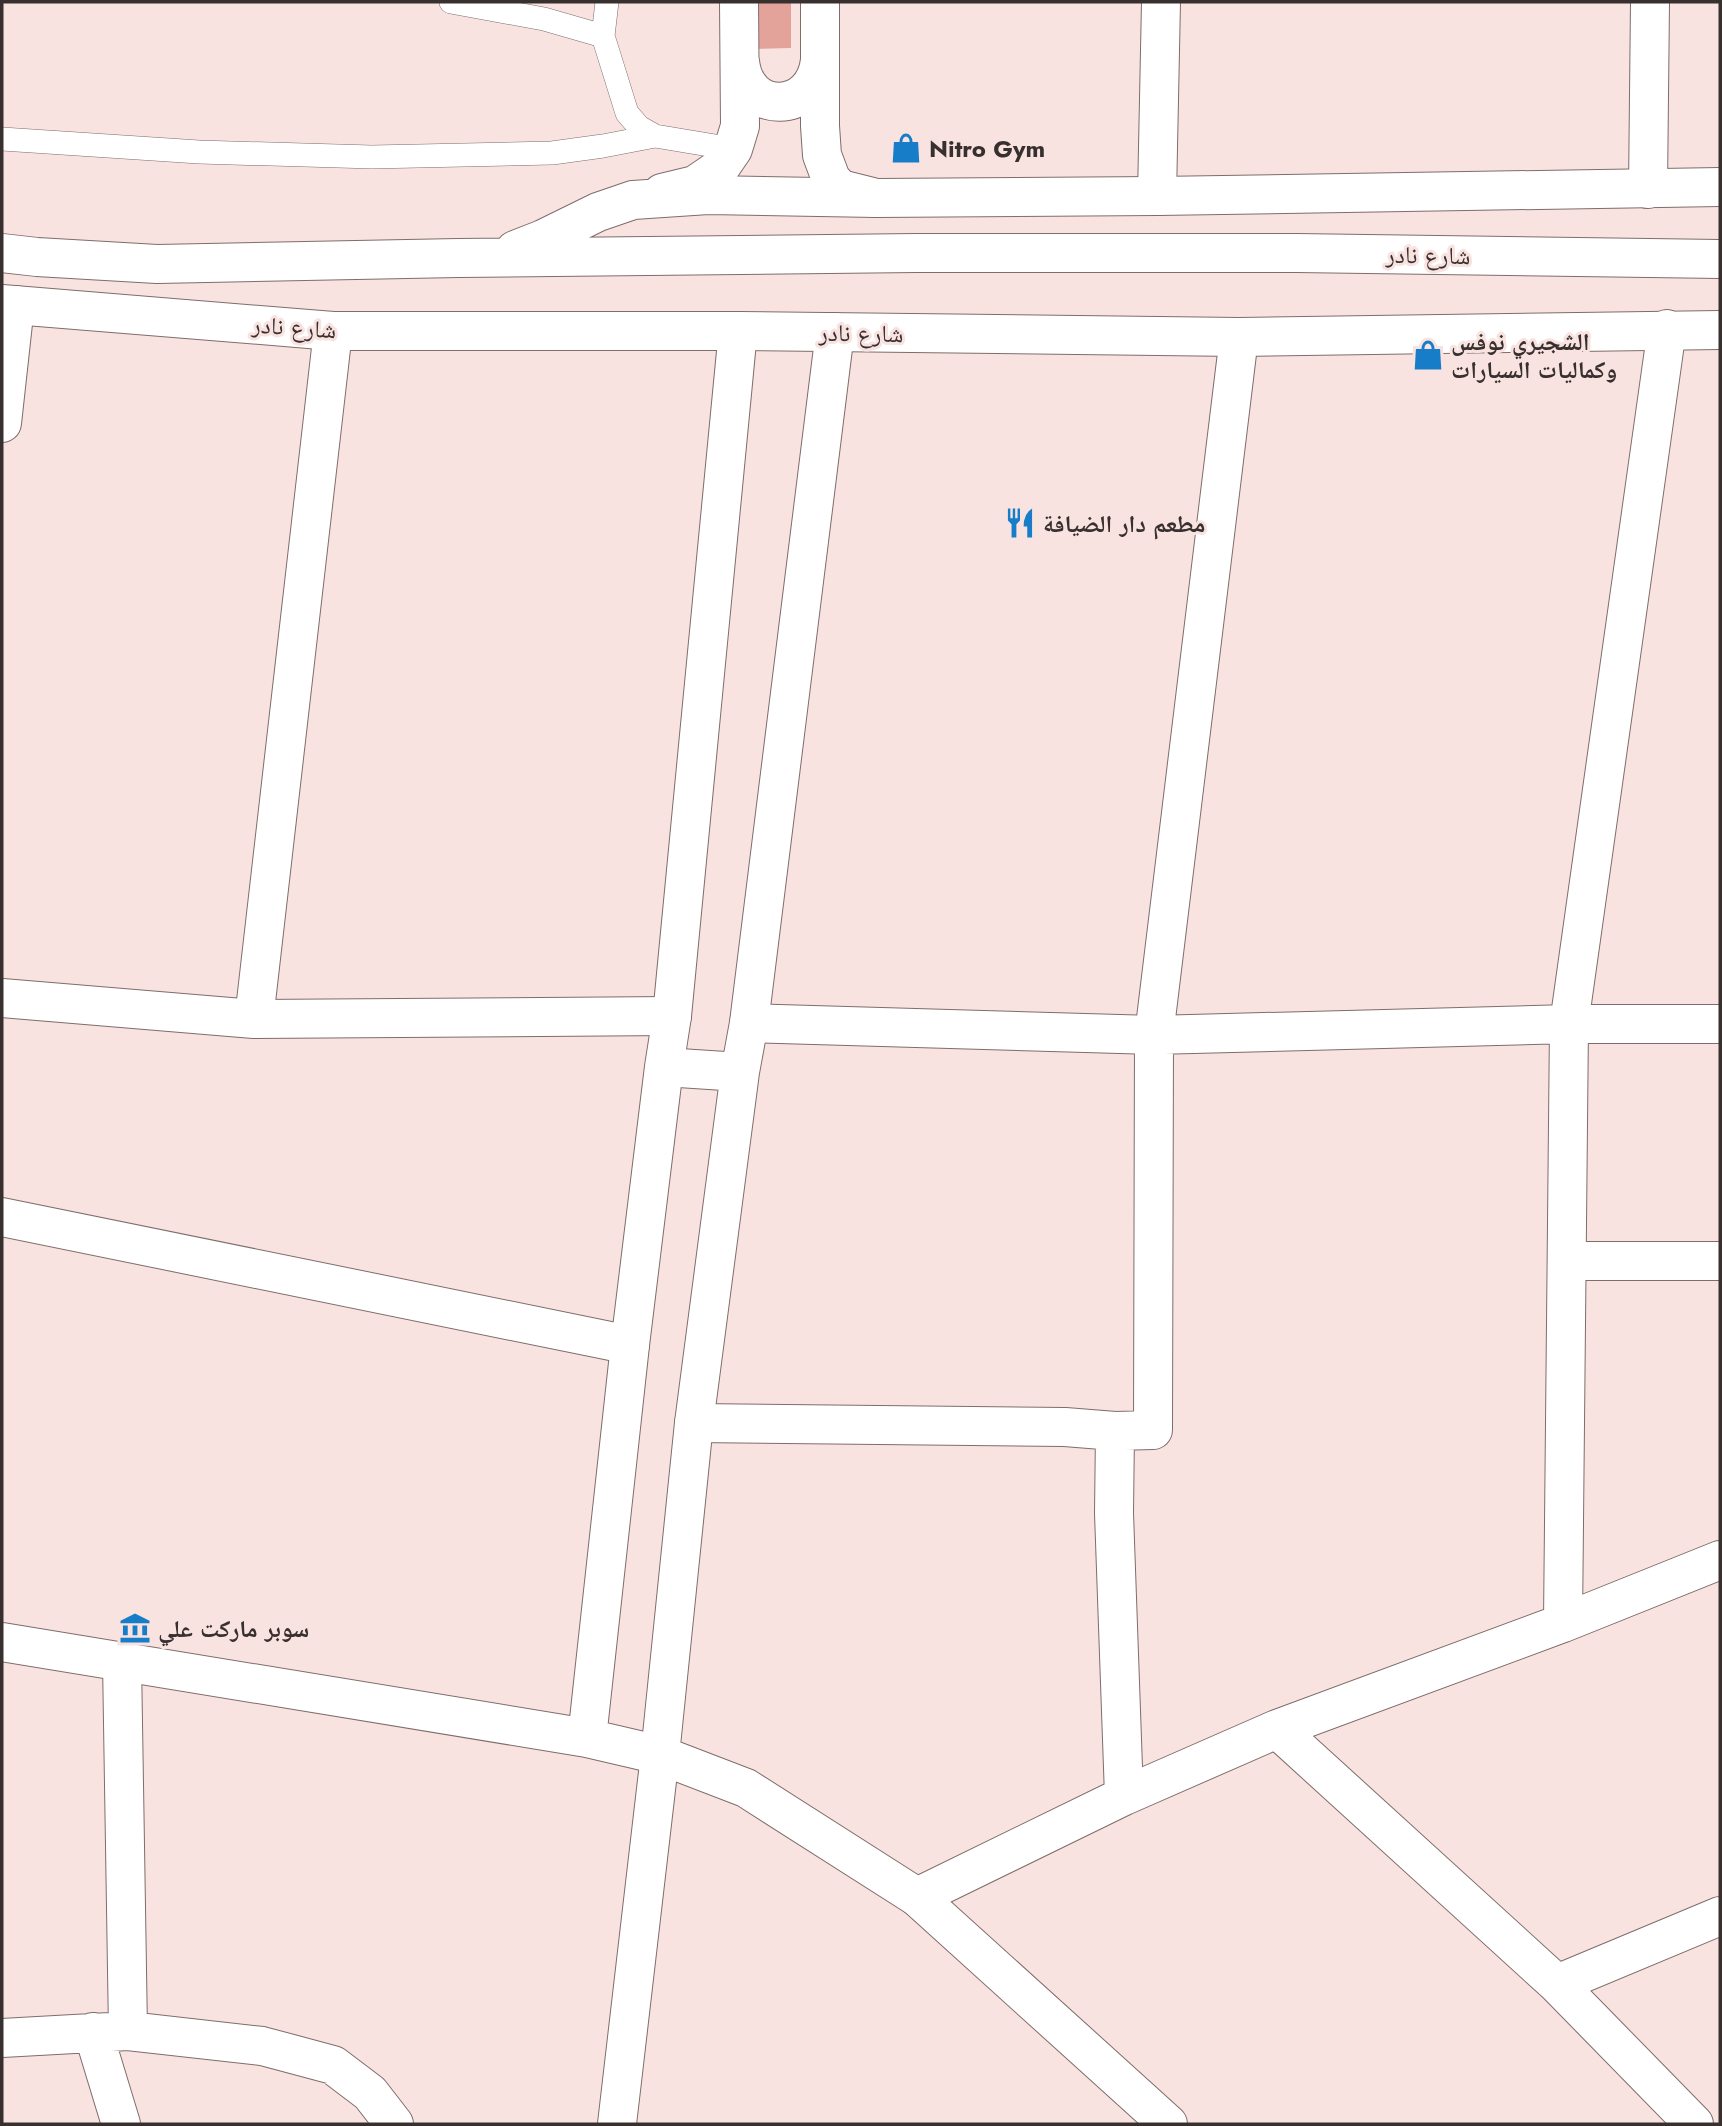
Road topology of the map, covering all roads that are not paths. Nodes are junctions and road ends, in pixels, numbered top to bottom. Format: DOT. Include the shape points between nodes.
graph roads {
  1 [pos="451,2"];
  2 [pos="607,2"];
  3 [pos="739,2"];
  4 [pos="820,2"];
  5 [pos="1161,2"];
  6 [pos="1650,2"];
  7 [pos="603,36"];
  8 [pos="740,59"];
  9 [pos="820,60"];
  10 [pos="655,136"];
  11 [pos="2,139"];
  12 [pos="733,149"];
  13 [pos="1720,187"];
  14 [pos="1648,189"];
  15 [pos="1157,196"];
  16 [pos="877,198"];
  17 [pos="633,200"];
  18 [pos="2,253"];
  19 [pos="458,258"];
  20 [pos="1720,259"];
  21 [pos="8,305"];
  22 [pos="1667,329"];
  23 [pos="1720,330"];
  24 [pos="333,331"];
  25 [pos="738,331"];
  26 [pos="835,332"];
  27 [pos="1239,337"];
  28 [pos="2,423"];
  29 [pos="2,998"];
  30 [pos="672,1016"];
  31 [pos="254,1019"];
  32 [pos="749,1023"];
  33 [pos="1569,1024"];
  34 [pos="1720,1024"];
  35 [pos="1154,1035"];
  36 [pos="664,1067"];
  37 [pos="740,1072"];
  38 [pos="2,1216"];
  39 [pos="1568,1261"];
  40 [pos="1720,1261"];
  41 [pos="630,1345"];
  42 [pos="694,1423"];
  43 [pos="1115,1432"];
  44 [pos="1720,1560"];
  45 [pos="1563,1623"];
  46 [pos="2,1642"];
  47 [pos="121,1661"];
  48 [pos="1277,1728"];
  49 [pos="587,1738"];
  50 [pos="660,1755"];
  51 [pos="1124,1796"];
  52 [pos="917,1897"];
  53 [pos="1720,1916"];
  54 [pos="1557,1984"];
  55 [pos="111,2031"];
  56 [pos="2,2038"];
  57 [pos="121,2124"];
  58 [pos="394,2124"];
  59 [pos="617,2124"];
  60 [pos="1168,2124"];
  61 [pos="1694,2124"];
  1 -- 7 [label="lane" via="544,19"];
  2 -- 7 [label="lane"];
  3 -- 8 [label="street"];
  4 -- 9 [label="street"];
  5 -- 15 [label="street"];
  6 -- 14 [label="street"];
  7 -- 10 [label="lane" via="627,113"];
  8 -- 9 [label="street" via="746,84 755,94 779,102 792,100 813,85"];
  8 -- 12 [label="street" via="740,126"];
  9 -- 16 [label="street" via="822,155 831,179 840,189"];
  10 -- 11 [label="lane" via="551,153 372,157"];
  10 -- 12 [label="lane"];
  12 -- 17 [label="street" via="720,168 695,185"];
  13 -- 14 [label="street"];
  14 -- 15 [label="street"];
  15 -- 16 [label="street"];
  16 -- 17 [label="street" via="708,195"];
  17 -- 19 [label="street" via="521,249"];
  18 -- 19 [label="street, شارع نادر" via="157,264"];
  19 -- 20 [label="street, شارع نادر" via="1296,253"];
  21 -- 24 [label="street, شارع نادر"];
  21 -- 28 [label="street"];
  22 -- 23 [label="street, شارع نادر"];
  22 -- 27 [label="street, شارع نادر"];
  22 -- 33 [label="street"];
  24 -- 25 [label="street, شارع نادر"];
  24 -- 31 [label="street"];
  25 -- 26 [label="street, شارع نادر"];
  25 -- 30 [label="street"];
  26 -- 27 [label="street, شارع نادر"];
  26 -- 32 [label="street"];
  27 -- 35 [label="street"];
  29 -- 31 [label="street"];
  30 -- 31 [label="street"];
  30 -- 36 [label="street"];
  32 -- 35 [label="street"];
  32 -- 37 [label="street"];
  33 -- 34 [label="street"];
  33 -- 35 [label="street"];
  33 -- 39 [label="street"];
  35 -- 43 [label="street" via="1153,1430"];
  36 -- 37 [label="street"];
  36 -- 41 [label="street"];
  37 -- 42 [label="street"];
  38 -- 41 [label="street"];
  39 -- 40 [label="street"];
  39 -- 45 [label="street"];
  41 -- 49 [label="street"];
  42 -- 43 [label="street" via="1065,1427"];
  42 -- 50 [label="street"];
  43 -- 51 [label="street"];
  44 -- 45 [label="street"];
  45 -- 48 [label="street"];
  46 -- 47 [label="street"];
  47 -- 49 [label="street"];
  47 -- 55 [label="street"];
  48 -- 51 [label="street"];
  48 -- 54 [label="street"];
  49 -- 50 [label="street"];
  50 -- 52 [label="street" via="746,1788"];
  50 -- 59 [label="street"];
  51 -- 52 [label="street"];
  52 -- 60 [label="street"];
  53 -- 54 [label="street"];
  54 -- 61 [label="street"];
  55 -- 56 [label="street"];
  55 -- 57 [label="street"];
  55 -- 58 [label="street" via="262,2046 333,2065 370,2093"];
}
